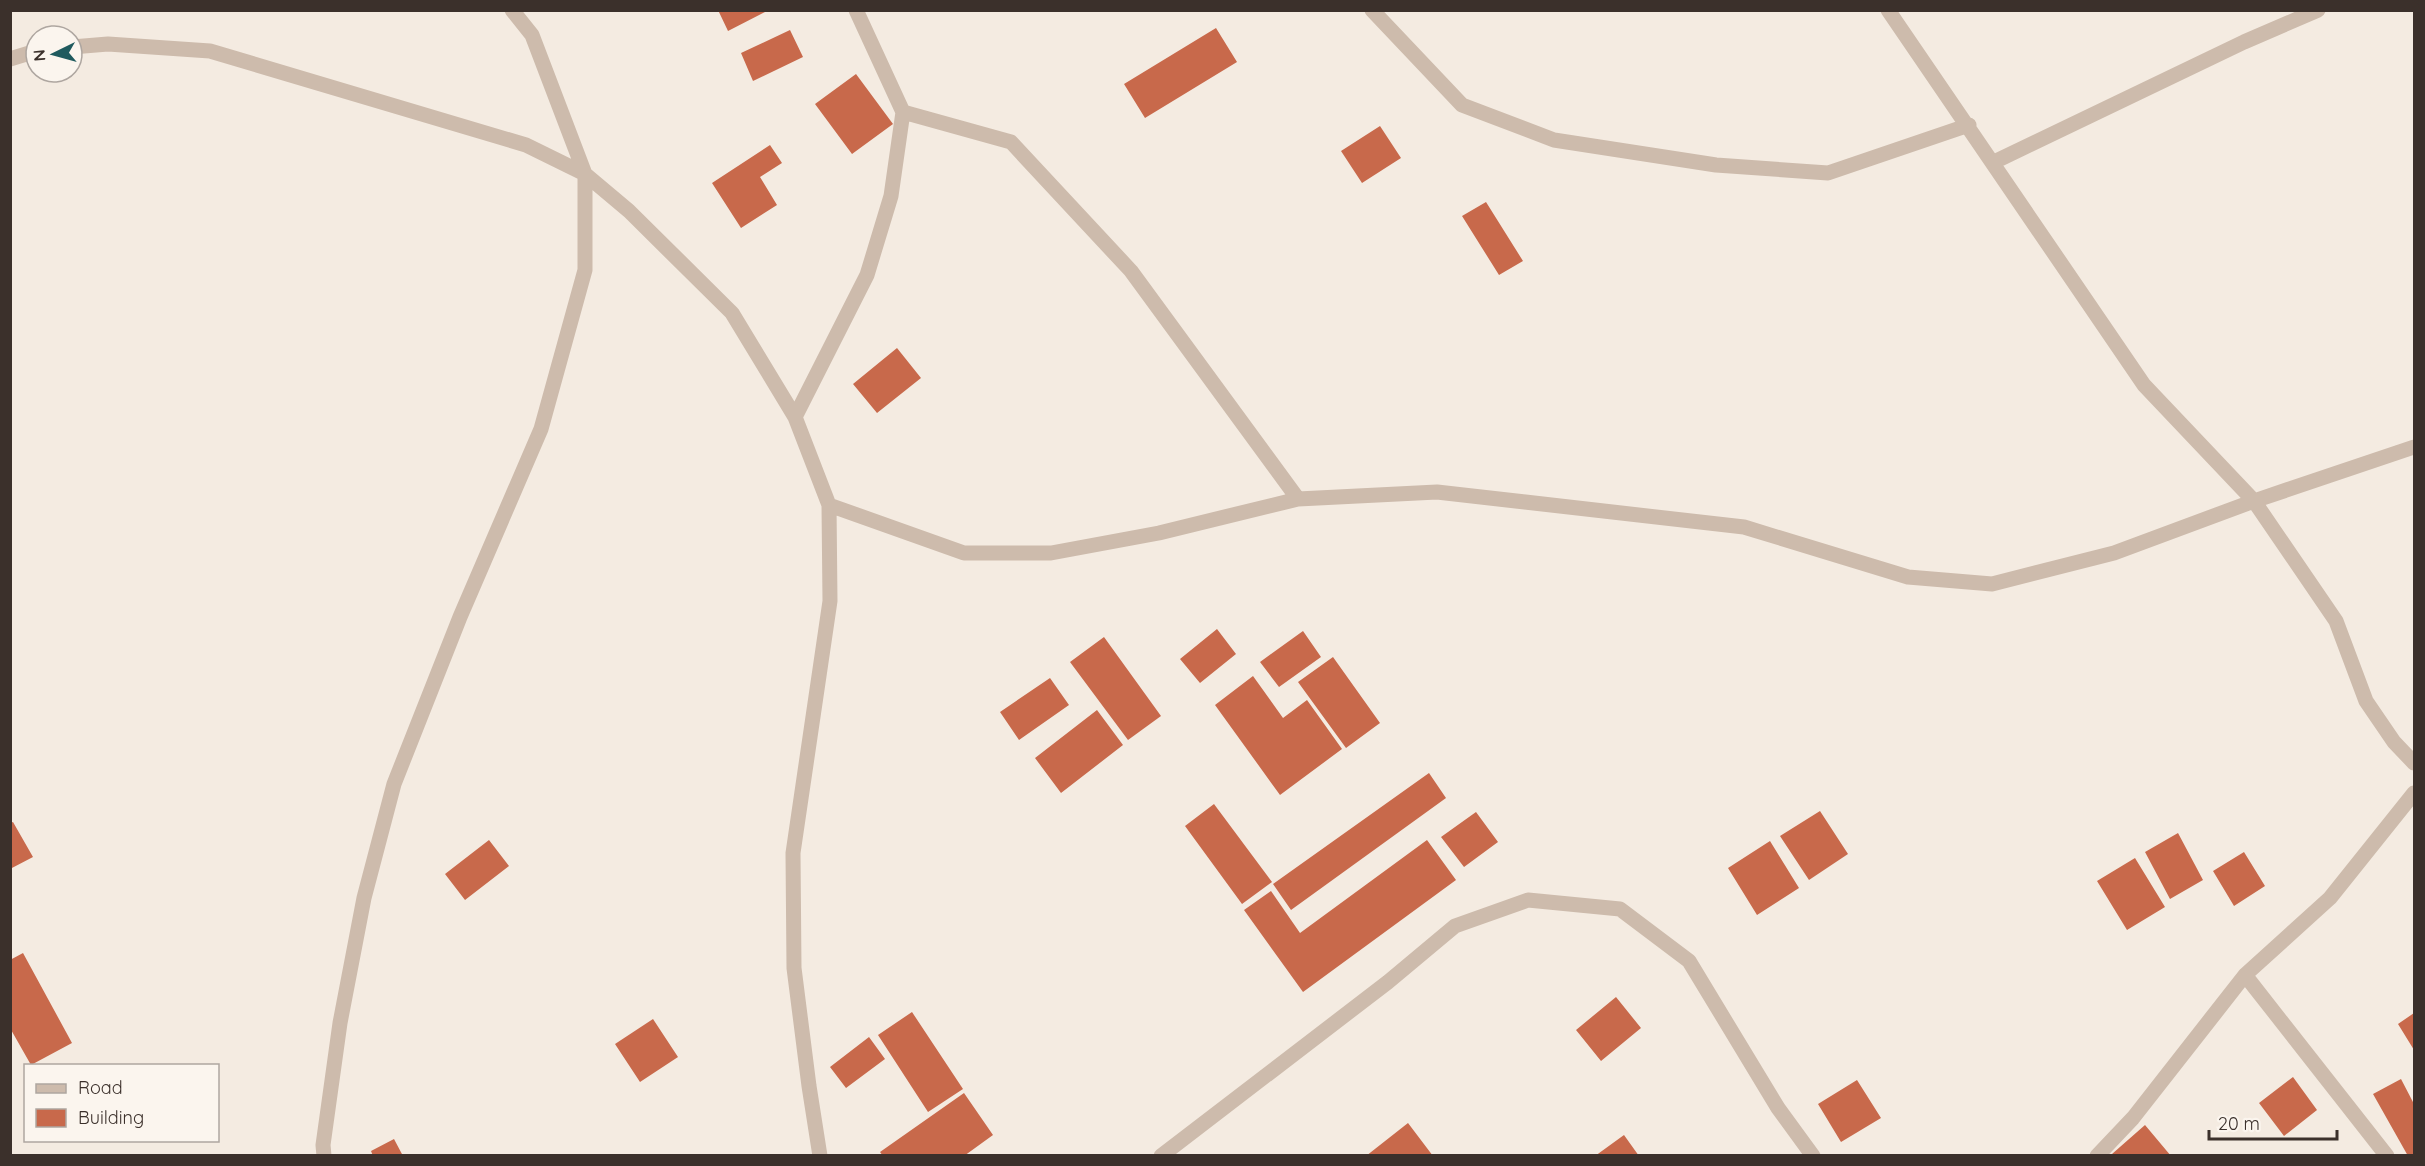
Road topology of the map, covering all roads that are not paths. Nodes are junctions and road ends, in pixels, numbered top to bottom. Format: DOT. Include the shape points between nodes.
graph roads {
  1 [pos="512,10"];
  2 [pos="856,10"];
  3 [pos="1372,10"];
  4 [pos="1888,10"];
  5 [pos="2318,10"];
  6 [pos="84,46"];
  7 [pos="903,112"];
  8 [pos="1968,126"];
  9 [pos="1994,162"];
  10 [pos="585,174"];
  11 [pos="795,417"];
  12 [pos="2415,447"];
  13 [pos="1298,499"];
  14 [pos="2254,501"];
  15 [pos="829,505"];
  16 [pos="2415,763"];
  17 [pos="2415,793"];
  18 [pos="2245,975"];
  19 [pos="324,1155"];
  20 [pos="820,1155"];
  21 [pos="1161,1155"];
  22 [pos="1813,1155"];
  23 [pos="2097,1155"];
  24 [pos="2386,1155"];
  1 -- 10 [label="street" via="532,35"];
  2 -- 7 [label="street"];
  3 -- 8 [label="street" via="1462,105 1554,140 1716,165 1828,173"];
  4 -- 8 [label="street"];
  5 -- 9 [label="street"];
  6 -- 10 [label="street" via="210,51 526,145"];
  7 -- 11 [label="street" via="891,196 867,275"];
  7 -- 13 [label="street" via="1011,142 1131,271"];
  8 -- 9 [label="street"];
  9 -- 14 [label="street" via="2144,386"];
  10 -- 11 [label="street" via="629,211 732,313"];
  10 -- 19 [label="street" via="585,270 541,429 394,784 364,898 342,1011"];
  11 -- 15 [label="street"];
  12 -- 14 [label="street"];
  13 -- 14 [label="street" via="1437,492 1744,527 1908,578 1992,584 2114,553"];
  13 -- 15 [label="street" via="1159,533 1051,553 964,553"];
  14 -- 16 [label="street" via="2336,621 2366,701 2394,742"];
  15 -- 20 [label="street" via="830,601 793,853 794,968"];
  17 -- 18 [label="street" via="2331,898"];
  18 -- 23 [label="street" via="2133,1118"];
  18 -- 24 [label="street"];
  21 -- 22 [label="street" via="1455,927 1528,900 1620,909 1689,961 1778,1108"];
}
